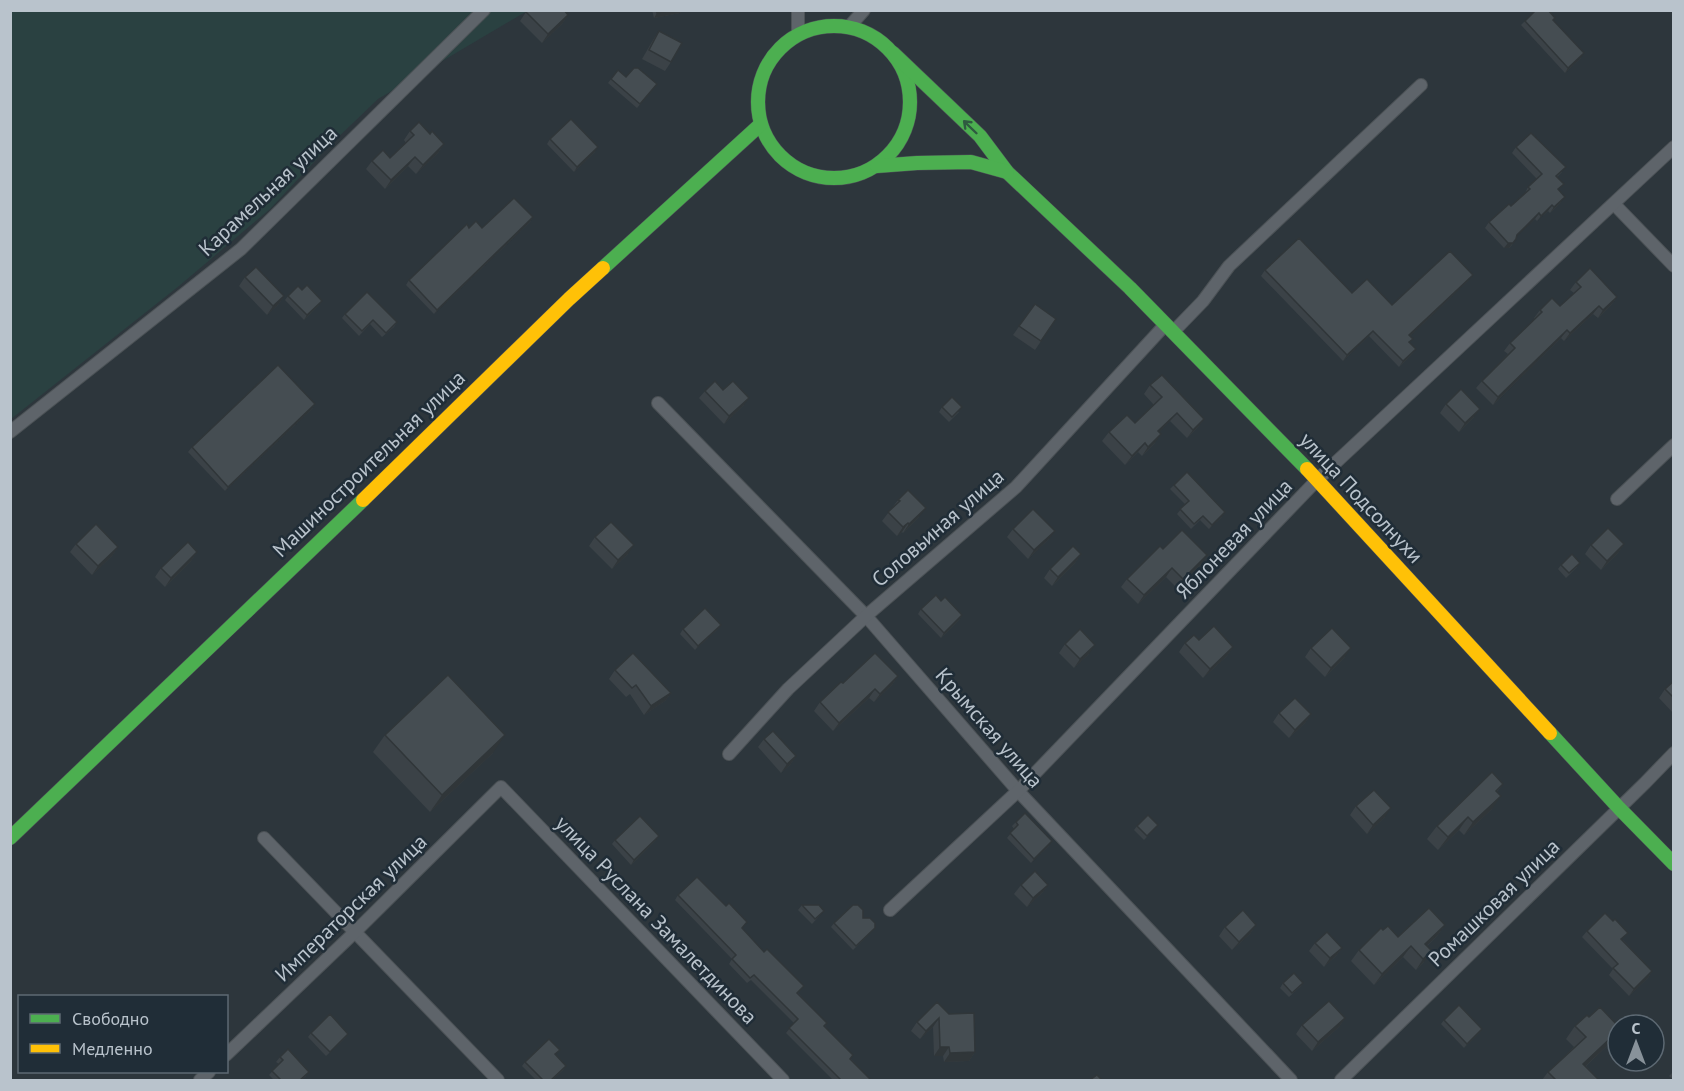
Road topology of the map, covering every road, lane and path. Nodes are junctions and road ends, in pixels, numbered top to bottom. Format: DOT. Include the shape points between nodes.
graph roads {
  1 [pos="484,10"];
  2 [pos="798,10"];
  3 [pos="864,10"];
  4 [pos="849,27"];
  5 [pos="798,35"];
  6 [pos="893,53"];
  7 [pos="1421,85"];
  8 [pos="761,124"];
  9 [pos="1674,147"];
  10 [pos="878,166"];
  11 [pos="1006,172"];
  12 [pos="1614,204"];
  13 [pos="1674,266"];
  14 [pos="1169,329"];
  15 [pos="658,403"];
  16 [pos="10,432"];
  17 [pos="1674,445"];
  18 [pos="1317,480"];
  19 [pos="1617,499"];
  20 [pos="866,616"];
  21 [pos="1674,753"];
  22 [pos="729,754"];
  23 [pos="501,787"];
  24 [pos="1018,791"];
  25 [pos="1619,808"];
  26 [pos="10,838"];
  27 [pos="264,838"];
  28 [pos="1674,864"];
  29 [pos="890,910"];
  30 [pos="355,932"];
  31 [pos="228,1053"];
  32 [pos="498,1080"];
  33 [pos="783,1080"];
  34 [pos="1291,1080"];
  35 [pos="1341,1080"];
  1 -- 16 [label="street, Карамельная улица" via="241,249"];
  2 -- 5 [label="street"];
  3 -- 4 [label="street"];
  4 -- 5 [label="street" via="822,26"];
  4 -- 6 [label="street" via="873,36"];
  5 -- 8 [label="street" via="777,51 763,73 757,99"];
  6 -- 10 [label="street" via="906,75 911,100 908,125 896,148"];
  11 -- 6 [label="street, улица Подсолнухи, one-way" via="980,136"];
  7 -- 14 [label="street, Соловьиная улица" via="1229,266 1203,301"];
  8 -- 10 [label="street" via="771,146 808,175 832,179 856,176"];
  8 -- 26 [label="street, Машиностроительная улица" via="569,299"];
  9 -- 12 [label="street, Яблоневая улица"];
  10 -- 11 [label="street" via="971,162"];
  11 -- 14 [label="street, улица Подсолнухи"];
  12 -- 13 [label="street"];
  12 -- 18 [label="street, Яблоневая улица"];
  14 -- 18 [label="street, улица Подсолнухи"];
  14 -- 20 [label="street, Соловьиная улица" via="1016,487"];
  15 -- 20 [label="street, Крымская улица"];
  17 -- 19 [label="street"];
  18 -- 24 [label="street, Яблоневая улица"];
  18 -- 25 [label="street, улица Подсолнухи"];
  20 -- 22 [label="street, Соловьиная улица" via="788,688"];
  20 -- 24 [label="street, Крымская улица"];
  21 -- 25 [label="street, Ромашковая улица"];
  23 -- 30 [label="street, Императорская улица"];
  23 -- 33 [label="street, улица Руслана Замалетдинова"];
  24 -- 29 [label="street, Яблоневая улица"];
  24 -- 34 [label="street, Крымская улица"];
  25 -- 28 [label="street, улица Подсолнухи"];
  25 -- 35 [label="street, Ромашковая улица"];
  27 -- 30 [label="street"];
  30 -- 31 [label="street, Императорская улица"];
  30 -- 32 [label="street"];
}
